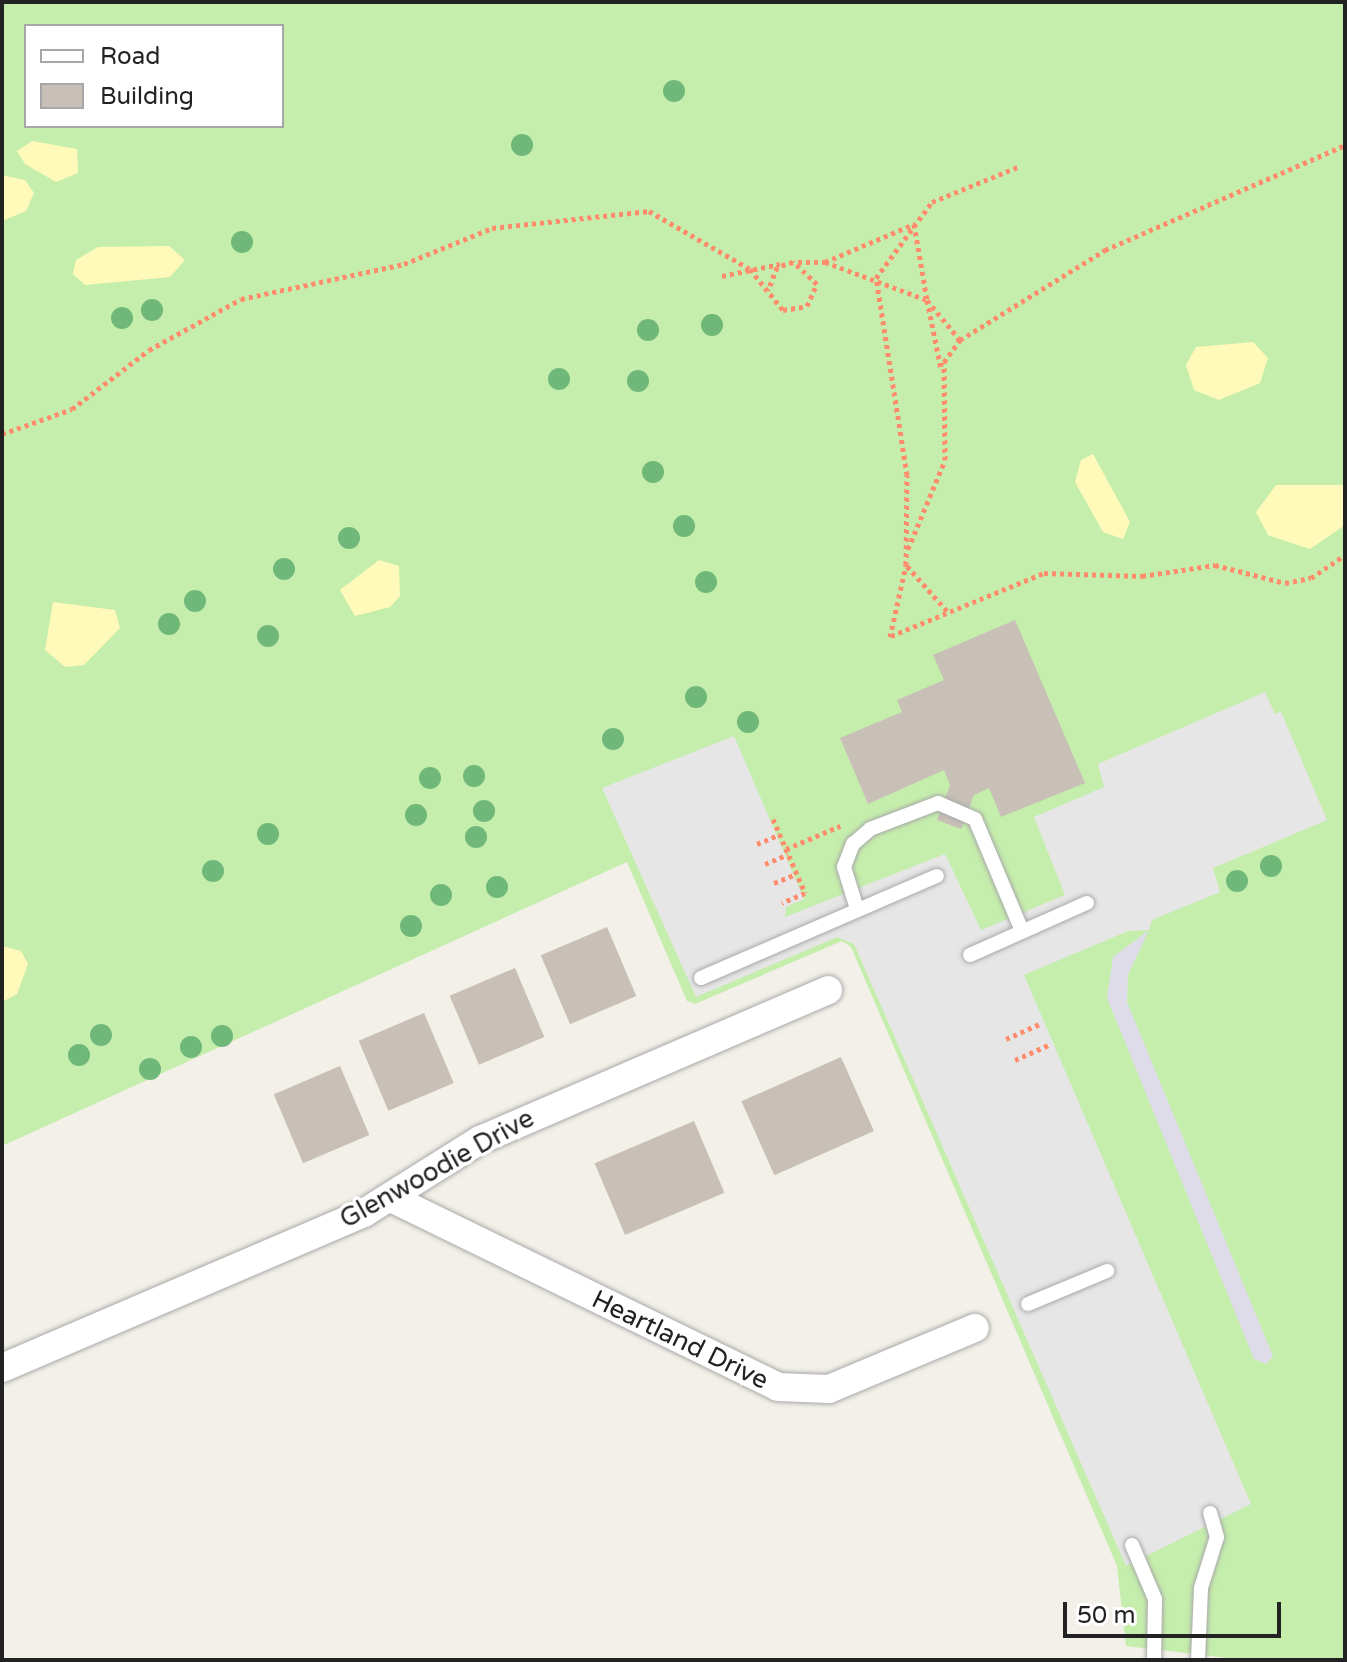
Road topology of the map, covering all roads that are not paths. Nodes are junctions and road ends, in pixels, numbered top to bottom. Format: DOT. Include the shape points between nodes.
graph roads {
  1 [pos="937,876"];
  2 [pos="1087,903"];
  3 [pos="857,909"];
  4 [pos="1022,931"];
  5 [pos="970,955"];
  6 [pos="701,978"];
  7 [pos="828,990"];
  8 [pos="393,1199"];
  9 [pos="1107,1271"];
  10 [pos="1028,1304"];
  11 [pos="975,1328"];
  12 [pos="2,1368"];
  13 [pos="1210,1513"];
  14 [pos="1132,1545"];
  15 [pos="1154,1660"];
  16 [pos="1198,1660"];
  1 -- 3 [label="lane"];
  2 -- 4 [label="lane"];
  3 -- 4 [label="lane" via="844,867 853,844 870,829 938,803 975,819"];
  3 -- 6 [label="lane"];
  4 -- 5 [label="lane"];
  7 -- 8 [label="street, Glenwoodie Drive" via="480,1140"];
  8 -- 11 [label="street, Heartland Drive" via="787,1390 829,1389"];
  8 -- 12 [label="street, Glenwoodie Drive"];
  9 -- 10 [label="lane"];
  13 -- 16 [label="lane" via="1217,1537 1201,1588"];
  14 -- 15 [label="lane" via="1155,1599"];
}
